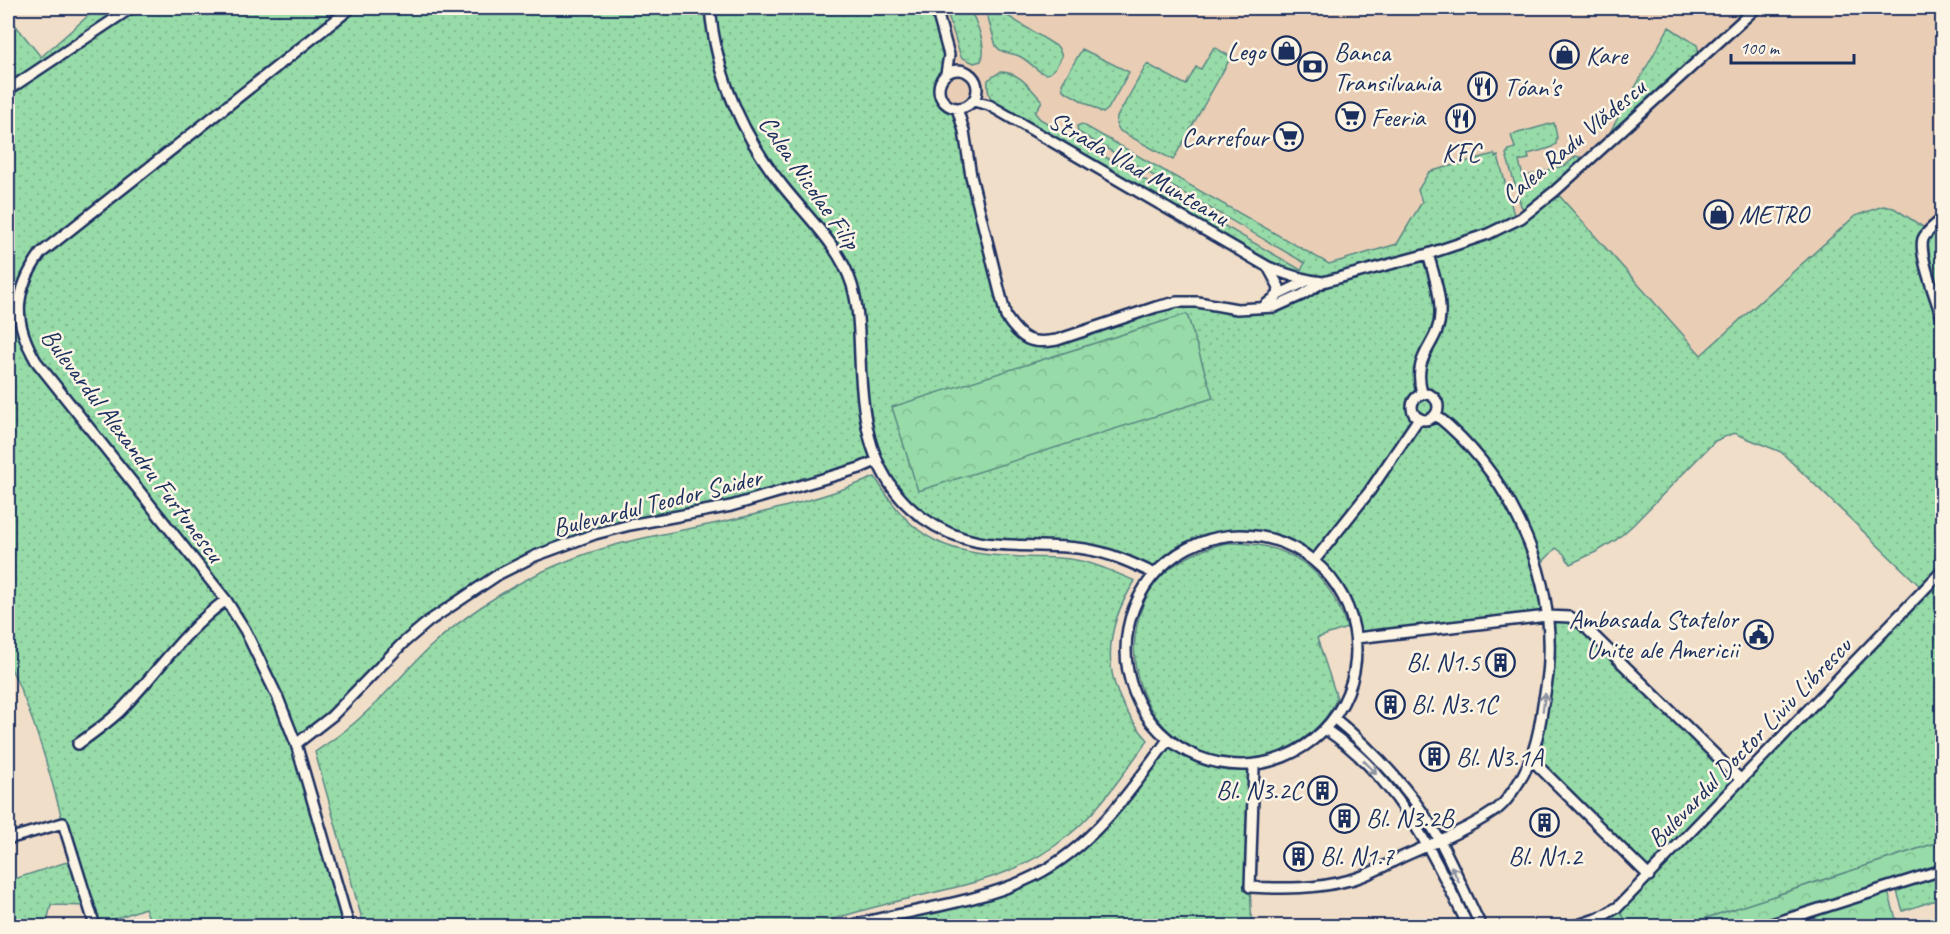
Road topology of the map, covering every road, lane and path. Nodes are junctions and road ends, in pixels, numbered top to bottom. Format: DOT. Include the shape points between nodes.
graph roads {
  1 [pos="131,8"];
  2 [pos="351,8"];
  3 [pos="710,8"];
  4 [pos="936,8"];
  5 [pos="1756,8"];
  6 [pos="949,56"];
  7 [pos="961,70"];
  8 [pos="946,74"];
  9 [pos="8,90"];
  10 [pos="977,92"];
  11 [pos="971,103"];
  12 [pos="989,105"];
  13 [pos="957,108"];
  14 [pos="964,131"];
  15 [pos="1942,219"];
  16 [pos="1428,254"];
  17 [pos="1268,267"];
  18 [pos="1290,276"];
  19 [pos="1307,281"];
  20 [pos="1323,282"];
  21 [pos="1294,286"];
  22 [pos="1278,295"];
  23 [pos="1286,302"];
  24 [pos="1261,308"];
  25 [pos="1942,318"];
  26 [pos="1422,393"];
  27 [pos="1436,415"];
  28 [pos="1419,418"];
  29 [pos="876,461"];
  30 [pos="1314,561"];
  31 [pos="1942,571"];
  32 [pos="1153,573"];
  33 [pos="226,600"];
  34 [pos="1547,616"];
  35 [pos="1356,639"];
  36 [pos="1334,718"];
  37 [pos="1326,729"];
  38 [pos="1167,741"];
  39 [pos="78,744"];
  40 [pos="296,744"];
  41 [pos="1532,760"];
  42 [pos="1254,766"];
  43 [pos="1741,780"];
  44 [pos="8,839"];
  45 [pos="1439,840"];
  46 [pos="1428,845"];
  47 [pos="1942,870"];
  48 [pos="1649,876"];
  49 [pos="95,927"];
  50 [pos="349,927"];
  51 [pos="849,927"];
  52 [pos="1468,927"];
  53 [pos="1481,927"];
  54 [pos="1575,927"];
  55 [pos="1765,927"];
  1 -- 9 [label="street"];
  2 -- 33 [label="street, Bulevardul Alexandru Furtunescu" via="41,253 21,287 19,322 25,344 36,361"];
  3 -- 29 [label="street, Calea Nicolae Filip" via="723,72 741,121 765,163 837,254 852,285 860,332 863,411"];
  4 -- 6 [label="street"];
  5 -- 16 [label="street, Calea Radu Vlădescu" via="1538,206 1488,234"];
  6 -- 7 [label="street"];
  6 -- 8 [label="street"];
  7 -- 8 [label="street"];
  7 -- 10 [label="street" via="972,76"];
  8 -- 13 [label="street" via="940,84 940,95 946,104"];
  10 -- 11 [label="street"];
  10 -- 12 [label="street, Strada Vlad Munteanu"];
  11 -- 12 [label="street, Strada Vlad Munteanu"];
  11 -- 13 [label="street"];
  11 -- 14 [label="street, Calea Radu Vlădescu"];
  12 -- 17 [label="street, Strada Vlad Munteanu"];
  13 -- 14 [label="street, Calea Radu Vlădescu"];
  14 -- 24 [label="street, Calea Radu Vlădescu" via="971,176 1006,317 1023,337 1041,343 1057,340 1177,302"];
  15 -- 25 [label="street" via="1926,234 1922,246"];
  16 -- 20 [label="street, Calea Radu Vlădescu"];
  16 -- 26 [label="street" via="1440,314 1421,361"];
  17 -- 18 [label="street, Calea Radu Vlădescu"];
  17 -- 22 [label="street" via="1279,287"];
  18 -- 19 [label="street, Calea Radu Vlădescu"];
  18 -- 21 [label="street"];
  19 -- 20 [label="street, Calea Radu Vlădescu"];
  19 -- 21 [label="street, Calea Radu Vlădescu"];
  20 -- 23 [label="street, Calea Radu Vlădescu"];
  21 -- 22 [label="street, Calea Radu Vlădescu"];
  21 -- 23 [label="street"];
  22 -- 24 [label="street, Calea Radu Vlădescu"];
  23 -- 24 [label="street, Calea Radu Vlădescu"];
  26 -- 27 [label="street" via="1437,399"];
  26 -- 28 [label="street" via="1412,406 1413,414"];
  27 -- 28 [label="street" via="1430,420"];
  27 -- 34 [label="street" via="1493,476 1508,499 1538,567"];
  28 -- 30 [label="street" via="1369,492"];
  29 -- 32 [label="street, Calea Nicolae Filip" via="908,505 932,525 954,536 993,545 1092,550"];
  29 -- 40 [label="street, Bulevardul Teodor Saider" via="731,506 596,534 535,556 499,574 429,621 332,716"];
  30 -- 32 [label="street" via="1276,540 1227,535 1185,549"];
  30 -- 35 [label="street" via="1347,605"];
  31 -- 43 [label="street, Bulevardul Doctor Liviu Librescu"];
  32 -- 38 [label="street" via="1134,606 1127,660 1136,696"];
  33 -- 39 [label="street" via="188,632 120,711"];
  33 -- 40 [label="street, Bulevardul Alexandru Furtunescu" via="245,630"];
  34 -- 35 [label="street"];
  41 -- 34 [label="street, one-way" via="1549,658"];
  34 -- 43 [label="street" via="1570,617 1582,624"];
  35 -- 36 [label="street" via="1353,677"];
  36 -- 37 [label="street"];
  36 -- 45 [label="street" via="1395,776"];
  37 -- 42 [label="street" via="1284,758"];
  37 -- 46 [label="street, one-way" via="1377,774"];
  38 -- 42 [label="street" via="1212,763"];
  38 -- 51 [label="street" via="1101,826 1034,876 978,895"];
  40 -- 50 [label="street, Bulevardul Alexandru Furtunescu"];
  41 -- 45 [label="street" via="1513,792 1495,811"];
  41 -- 48 [label="street"];
  42 -- 46 [label="street" via="1250,887 1278,889 1351,880"];
  43 -- 48 [label="street, Bulevardul Doctor Liviu Librescu"];
  44 -- 49 [label="street" via="63,824"];
  45 -- 46 [label="street"];
  53 -- 45 [label="street, one-way"];
  46 -- 52 [label="street"];
  47 -- 55 [label="street"];
  48 -- 54 [label="street, Bulevardul Doctor Liviu Librescu" via="1618,908"];
}
